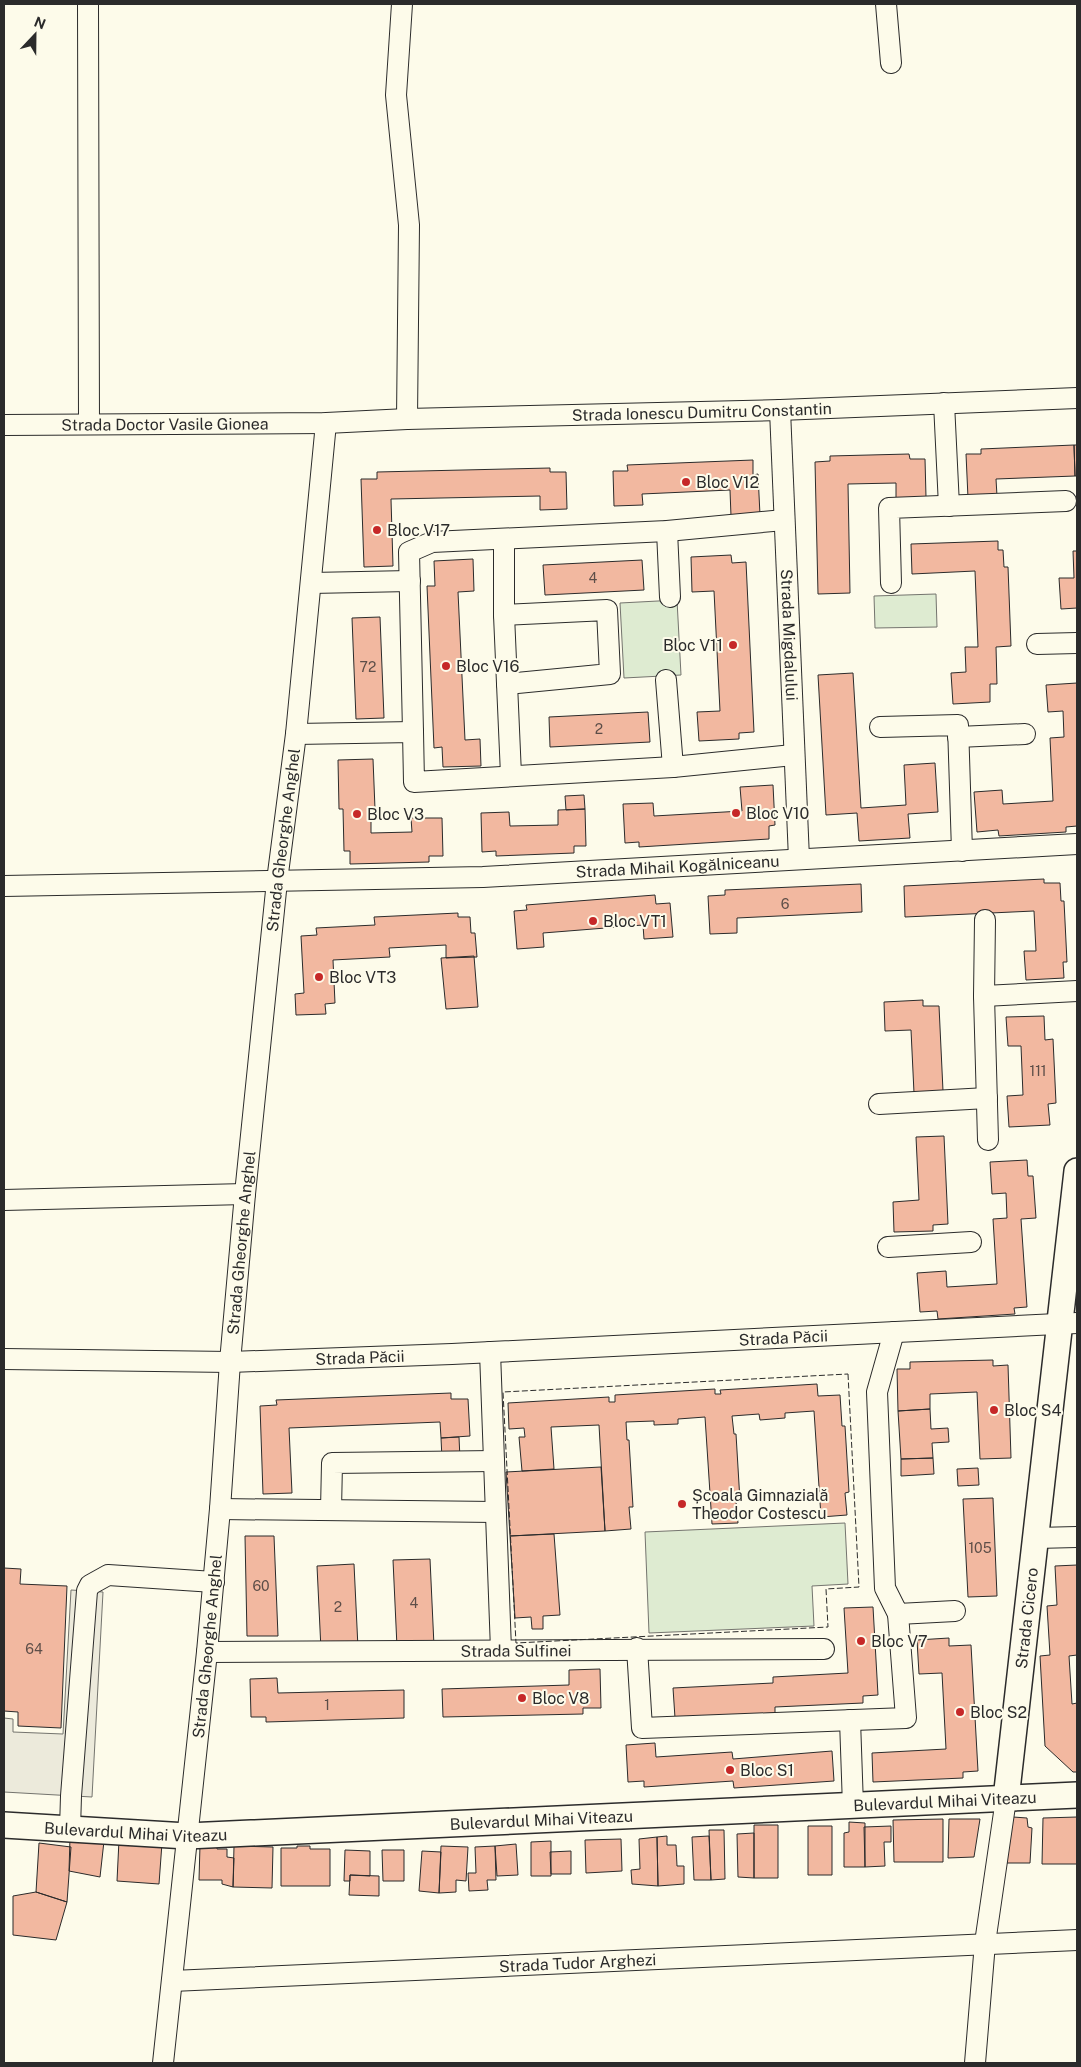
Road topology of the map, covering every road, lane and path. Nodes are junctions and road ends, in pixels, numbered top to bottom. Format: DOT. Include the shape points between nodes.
graph roads {
  1 [pos="88,4"];
  2 [pos="402,4"];
  3 [pos="886,4"];
  4 [pos="891,63"];
  5 [pos="1077,398"];
  6 [pos="944,404"];
  7 [pos="780,410"];
  8 [pos="407,419"];
  9 [pos="326,423"];
  10 [pos="88,424"];
  11 [pos="4,425"];
  12 [pos="1066,501"];
  13 [pos="949,506"];
  14 [pos="784,520"];
  15 [pos="667,532"];
  16 [pos="504,539"];
  17 [pos="410,581"];
  18 [pos="310,583"];
  19 [pos="891,583"];
  20 [pos="670,597"];
  21 [pos="504,615"];
  22 [pos="1077,643"];
  23 [pos="1037,644"];
  24 [pos="666,680"];
  25 [pos="507,684"];
  26 [pos="880,727"];
  27 [pos="413,732"];
  28 [pos="296,734"];
  29 [pos="1025,734"];
  30 [pos="958,737"];
  31 [pos="793,755"];
  32 [pos="673,766"];
  33 [pos="511,775"];
  34 [pos="1077,844"];
  35 [pos="962,850"];
  36 [pos="799,859"];
  37 [pos="277,881"];
  38 [pos="4,886"];
  39 [pos="985,920"];
  40 [pos="1077,991"];
  41 [pos="984,996"];
  42 [pos="987,1098"];
  43 [pos="879,1104"];
  44 [pos="988,1140"];
  45 [pos="1077,1171"];
  46 [pos="245,1194"];
  47 [pos="4,1200"];
  48 [pos="972,1242"];
  49 [pos="888,1247"];
  50 [pos="1068,1324"];
  51 [pos="894,1332"];
  52 [pos="490,1352"];
  53 [pos="4,1359"];
  54 [pos="230,1362"];
  55 [pos="494,1461"];
  56 [pos="220,1509"];
  57 [pos="331,1510"];
  58 [pos="496,1512"];
  59 [pos="1077,1537"];
  60 [pos="1036,1538"];
  61 [pos="214,1582"];
  62 [pos="955,1611"];
  63 [pos="898,1614"];
  64 [pos="637,1648"];
  65 [pos="824,1649"];
  66 [pos="501,1650"];
  67 [pos="207,1652"];
  68 [pos="850,1720"];
  69 [pos="1077,1795"];
  70 [pos="1006,1799"];
  71 [pos="853,1806"];
  72 [pos="4,1825"];
  73 [pos="70,1829"];
  74 [pos="187,1836"];
  75 [pos="1077,1940"];
  76 [pos="985,1943"];
  77 [pos="172,1981"];
  78 [pos="163,2063"];
  79 [pos="975,2063"];
  1 -- 10 [label="street"];
  2 -- 8 [label="street" via="396,95 409,225"];
  3 -- 4 [label="street"];
  5 -- 6 [label="street, Strada Ionescu Dumitru Constantin"];
  6 -- 7 [label="street, Strada Ionescu Dumitru Constantin"];
  6 -- 13 [label="street"];
  7 -- 8 [label="street, Strada Ionescu Dumitru Constantin"];
  7 -- 14 [label="street, Strada Migdalului"];
  8 -- 9 [label="street, Strada Ionescu Dumitru Constantin"];
  9 -- 10 [label="street, Strada Doctor Vasile Gionea"];
  9 -- 18 [label="street, Strada Gheorghe Anghel"];
  10 -- 11 [label="street, Strada Doctor Vasile Gionea"];
  12 -- 13 [label="street"];
  13 -- 19 [label="street" via="889,508"];
  14 -- 15 [label="street"];
  14 -- 31 [label="street, Strada Migdalului"];
  15 -- 16 [label="street"];
  15 -- 20 [label="street"];
  16 -- 17 [label="street" via="432,542 409,552"];
  16 -- 21 [label="street"];
  17 -- 18 [label="street"];
  17 -- 27 [label="street"];
  18 -- 28 [label="street, Strada Gheorghe Anghel"];
  21 -- 25 [label="street"];
  21 -- 25 [label="street" via="607,610 610,674"];
  22 -- 23 [label="street"];
  24 -- 32 [label="street"];
  25 -- 33 [label="street"];
  26 -- 30 [label="street" via="958,725"];
  27 -- 28 [label="street"];
  27 -- 33 [label="street" via="414,782"];
  28 -- 37 [label="street, Strada Gheorghe Anghel"];
  29 -- 30 [label="street"];
  30 -- 35 [label="street"];
  31 -- 32 [label="street"];
  31 -- 36 [label="street, Strada Migdalului"];
  32 -- 33 [label="street"];
  34 -- 35 [label="street, Strada Mihail Kogălniceanu"];
  35 -- 36 [label="street, Strada Mihail Kogălniceanu"];
  36 -- 37 [label="street, Strada Mihail Kogălniceanu" via="474,878"];
  37 -- 38 [label="street, Strada Mihail Kogălniceanu"];
  37 -- 46 [label="street, Strada Gheorghe Anghel"];
  39 -- 41 [label="street"];
  40 -- 41 [label="street"];
  41 -- 42 [label="street"];
  42 -- 43 [label="street"];
  42 -- 44 [label="street"];
  45 -- 50 [label="main road, Strada Cicero"];
  46 -- 47 [label="street"];
  46 -- 54 [label="street, Strada Gheorghe Anghel"];
  48 -- 49 [label="street"];
  50 -- 51 [label="street, Strada Păcii"];
  50 -- 60 [label="main road, Strada Cicero"];
  51 -- 52 [label="street, Strada Păcii"];
  51 -- 63 [label="street" via="877,1392 886,1588"];
  52 -- 54 [label="street, Strada Păcii"];
  52 -- 55 [label="street"];
  53 -- 54 [label="street, Strada Păcii"];
  54 -- 56 [label="street, Strada Gheorghe Anghel"];
  55 -- 57 [label="street" via="332,1462"];
  55 -- 58 [label="street"];
  56 -- 57 [label="street"];
  56 -- 61 [label="street, Strada Gheorghe Anghel"];
  57 -- 58 [label="street"];
  58 -- 66 [label="street"];
  59 -- 60 [label="street"];
  60 -- 70 [label="main road, Strada Cicero"];
  61 -- 67 [label="street, Strada Gheorghe Anghel"];
  61 -- 73 [label="street" via="108,1575 90,1585 71,1786"];
  62 -- 63 [label="street"];
  63 -- 68 [label="street" via="906,1718"];
  64 -- 65 [label="street, Strada Sulfinei"];
  64 -- 66 [label="street, Strada Sulfinei"];
  64 -- 68 [label="street" via="642,1728"];
  66 -- 67 [label="street, Strada Sulfinei"];
  67 -- 74 [label="street, Strada Gheorghe Anghel"];
  68 -- 71 [label="street"];
  69 -- 70 [label="main road, Bulevardul Mihai Viteazu"];
  70 -- 71 [label="main road, Bulevardul Mihai Viteazu"];
  70 -- 76 [label="street, Strada Cicero"];
  71 -- 74 [label="main road, Bulevardul Mihai Viteazu"];
  72 -- 73 [label="main road, Bulevardul Mihai Viteazu"];
  73 -- 74 [label="main road, Bulevardul Mihai Viteazu"];
  74 -- 77 [label="street, Strada Gheorghe Anghel"];
  75 -- 76 [label="street, Strada Tudor Arghezi"];
  76 -- 77 [label="street, Strada Tudor Arghezi"];
  76 -- 79 [label="street, Strada Cicero"];
  77 -- 78 [label="street, Strada Gheorghe Anghel"];
}
